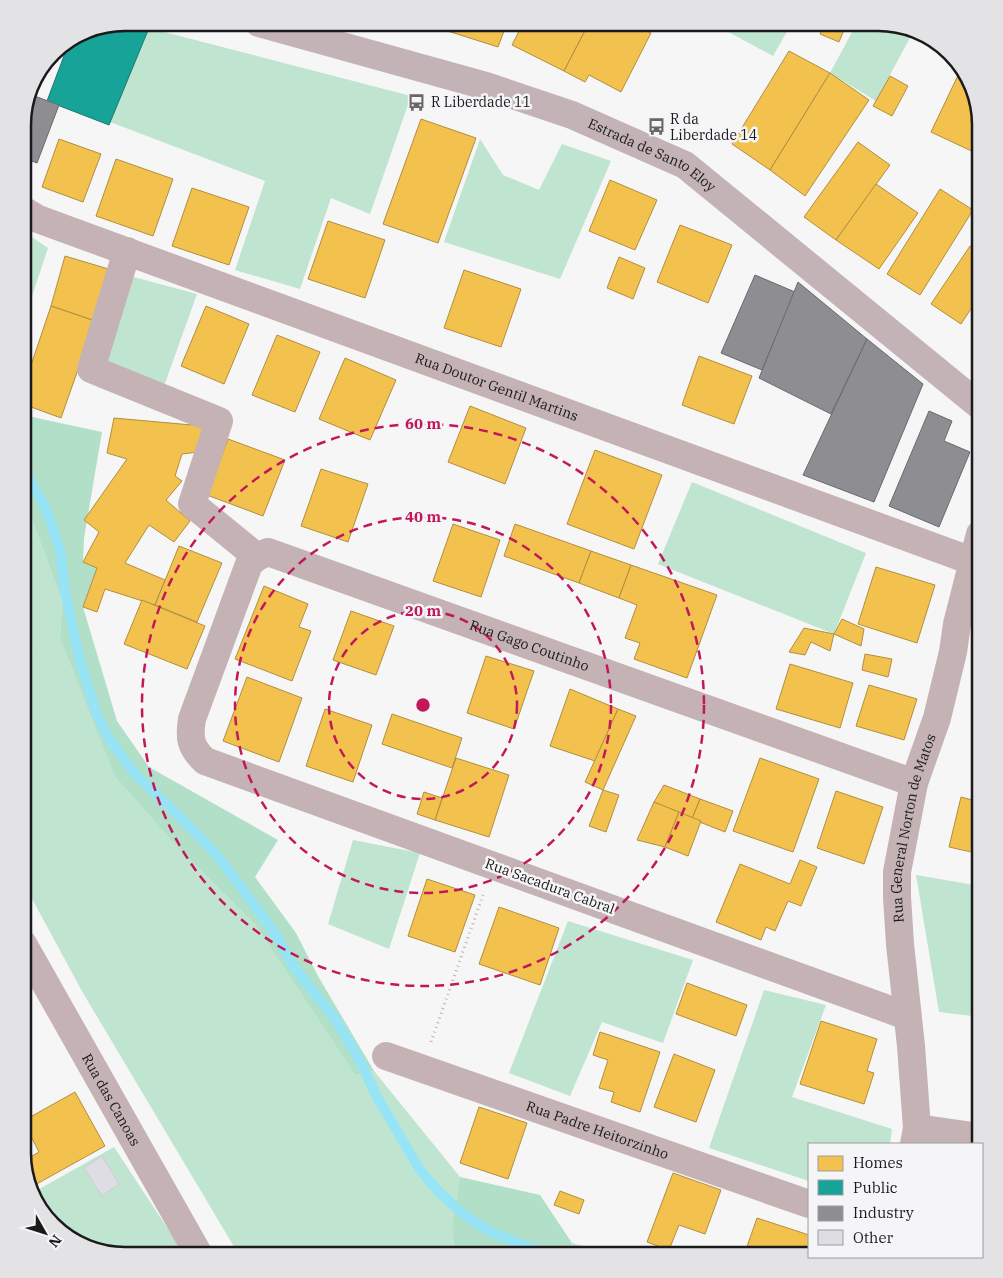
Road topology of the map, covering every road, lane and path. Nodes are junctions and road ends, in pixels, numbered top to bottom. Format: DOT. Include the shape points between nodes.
graph roads {
  1 [pos="292,31"];
  2 [pos="31,215"];
  3 [pos="126,251"];
  4 [pos="972,399"];
  5 [pos="257,556"];
  6 [pos="972,561"];
  7 [pos="914,783"];
  8 [pos="494,866"];
  9 [pos="31,960"];
  10 [pos="907,1016"];
  11 [pos="386,1056"];
  12 [pos="422,1068"];
  13 [pos="915,1136"];
  14 [pos="972,1137"];
  15 [pos="808,1204"];
  16 [pos="193,1247"];
  1 -- 4 [label="main road, Estrada de Santo Eloy" via="486,86 572,115 685,165"];
  2 -- 3 [label="street, Rua Doutor Gentil Martins"];
  3 -- 5 [label="street" via="91,369 219,421 192,504"];
  3 -- 6 [label="street, Rua Doutor Gentil Martins"];
  5 -- 7 [label="street, Rua Gago Coutinho" via="268,552"];
  5 -- 8 [label="street, Rua Sacadura Cabral" via="249,564 192,719 190,732 195,752 205,761"];
  6 -- 7 [label="street, Rua General Norton de Matos" via="937,718"];
  7 -- 10 [label="street, Rua General Norton de Matos" via="897,881"];
  8 -- 10 [label="street, Rua Sacadura Cabral"];
  8 -- 12 [label="path"];
  9 -- 16 [label="street, Rua das Canoas"];
  10 -- 13 [label="street, Rua General Norton de Matos"];
  11 -- 12 [label="street, Rua Padre Heitorzinho"];
  12 -- 15 [label="street, Rua Padre Heitorzinho"];
  13 -- 14 [label="street"];
}
